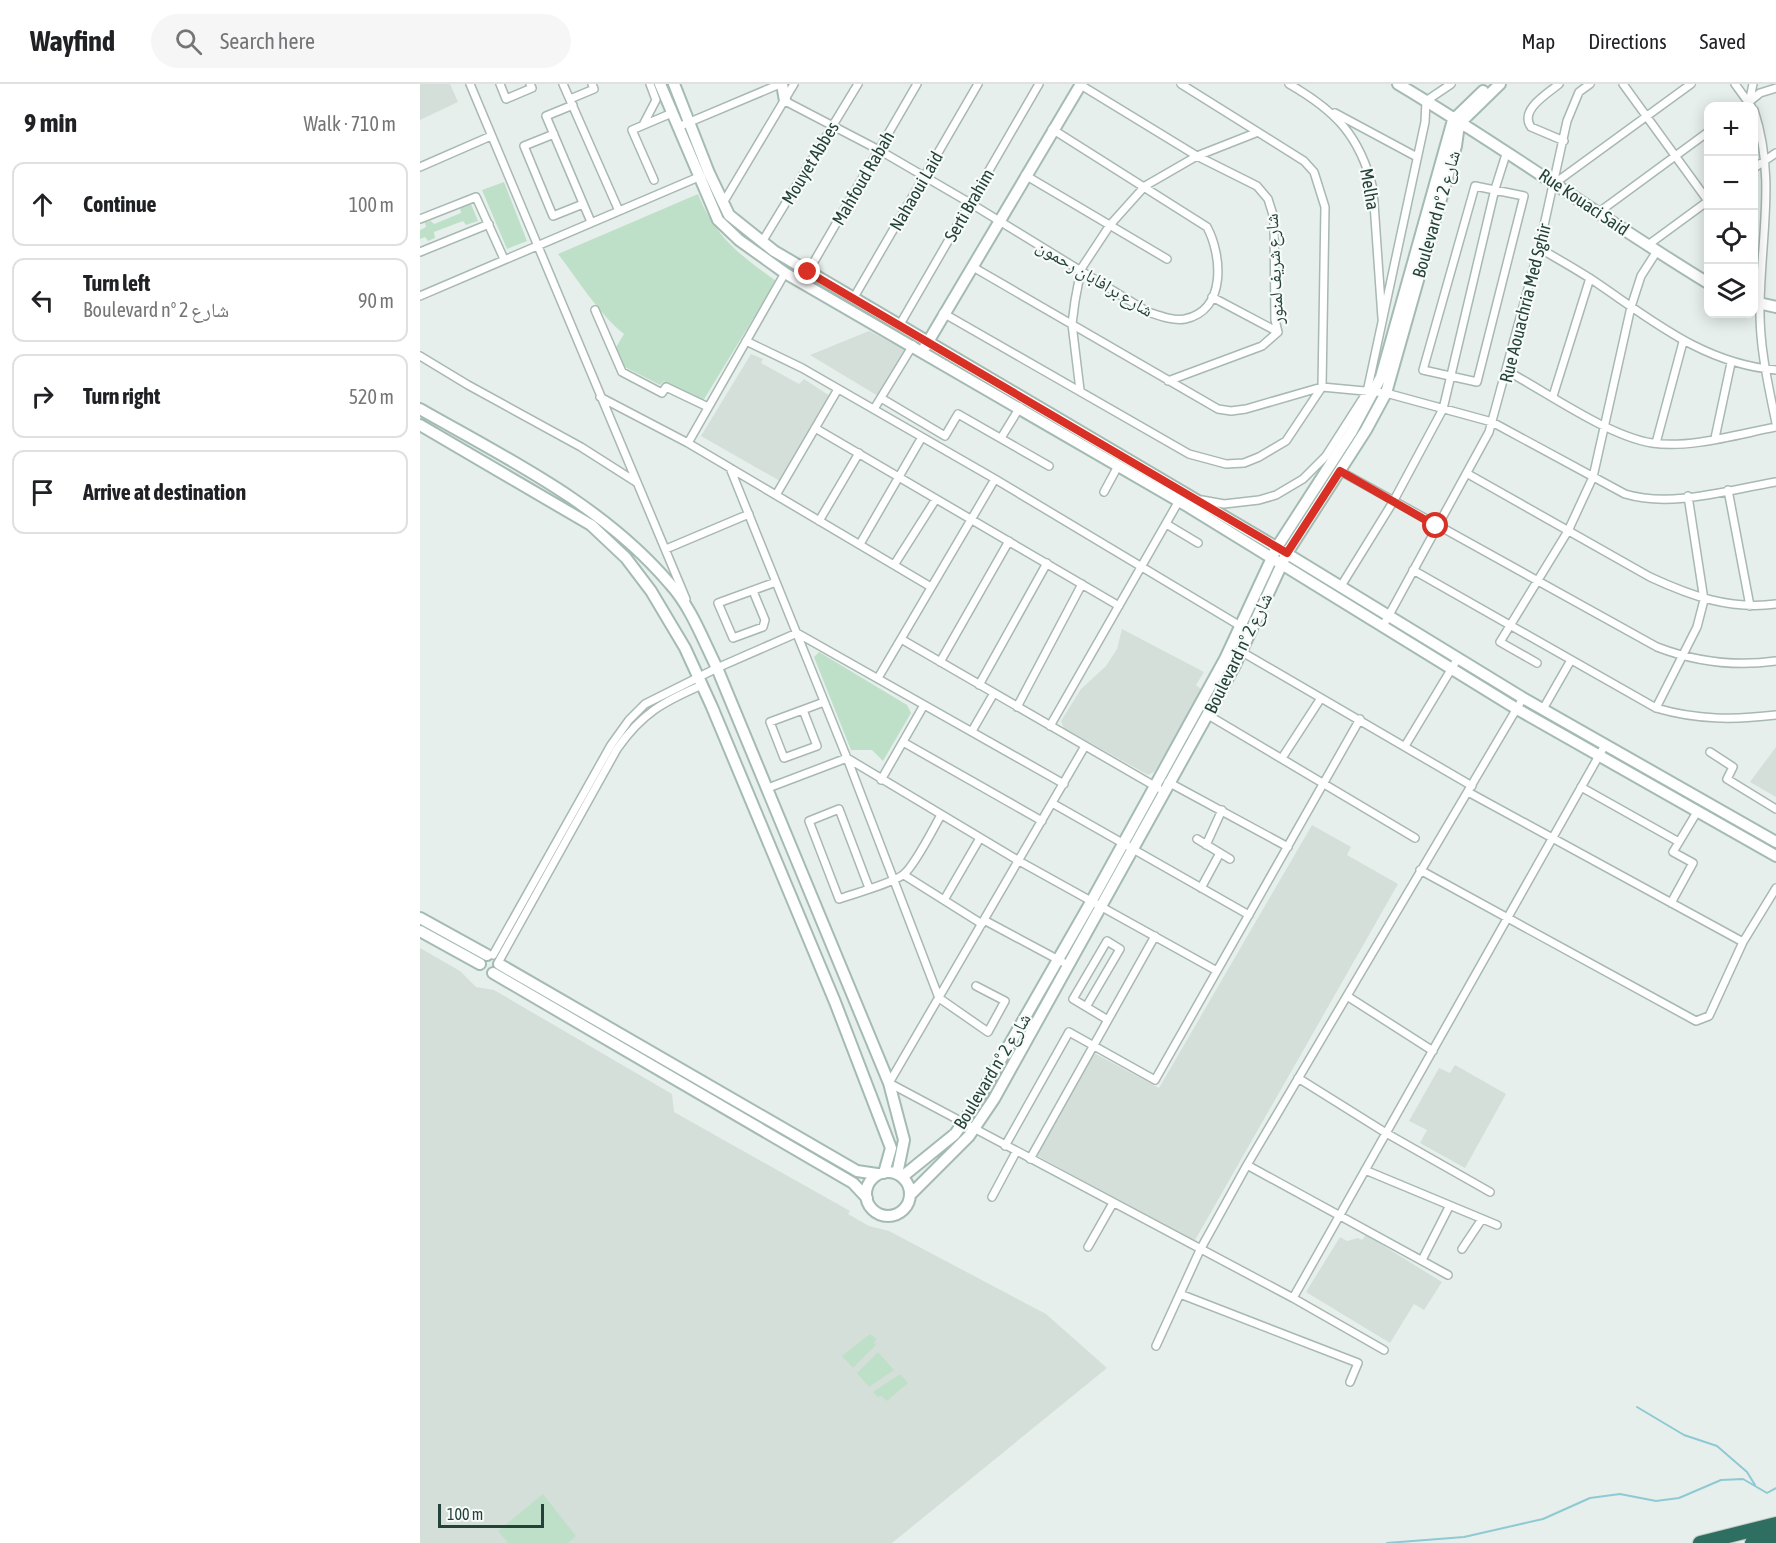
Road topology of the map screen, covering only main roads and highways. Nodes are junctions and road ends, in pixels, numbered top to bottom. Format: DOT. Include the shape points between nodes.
graph roads {
  1 [pos="1776,1524"];
  2 [pos="1776,1537"];
  3 [pos="1700,1543"];
  4 [pos="1752,1543"];
  1 -- 3 [label="highway"];
  2 -- 4 [label="highway"];
}
